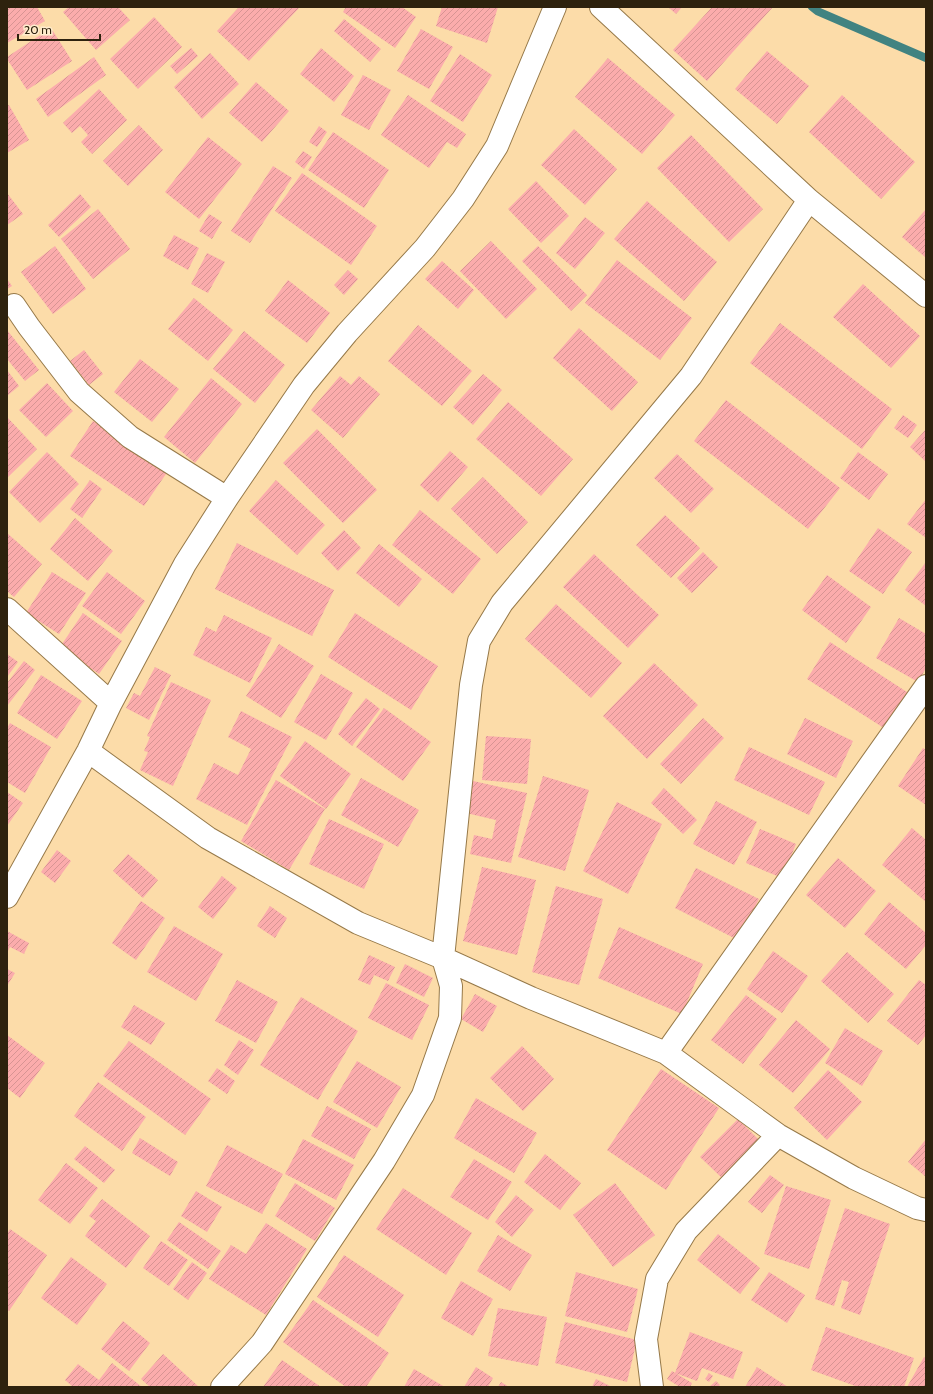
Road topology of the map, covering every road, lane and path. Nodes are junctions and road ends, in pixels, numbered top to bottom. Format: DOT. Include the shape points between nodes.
graph roads {
  1 [pos="555,7"];
  2 [pos="601,7"];
  3 [pos="809,200"];
  4 [pos="926,296"];
  5 [pos="14,305"];
  6 [pos="227,498"];
  7 [pos="7,609"];
  8 [pos="926,686"];
  9 [pos="111,703"];
  10 [pos="88,751"];
  11 [pos="7,897"];
  12 [pos="443,958"];
  13 [pos="666,1053"];
  14 [pos="778,1135"];
  15 [pos="926,1210"];
  16 [pos="222,1387"];
  17 [pos="652,1387"];
  1 -- 6 [label="street" via="497,146 463,199 425,248 347,333 304,385"];
  2 -- 3 [label="street"];
  3 -- 4 [label="street"];
  3 -- 12 [label="street" via="691,376 502,603 479,641 471,685"];
  5 -- 6 [label="street" via="79,392 130,437"];
  6 -- 9 [label="street" via="185,564"];
  7 -- 9 [label="street"];
  8 -- 13 [label="street"];
  9 -- 10 [label="street"];
  10 -- 11 [label="street"];
  10 -- 12 [label="street" via="208,838 358,923"];
  12 -- 13 [label="street" via="531,998"];
  12 -- 16 [label="street" via="451,986 450,1018 423,1094 384,1161 262,1343"];
  13 -- 14 [label="street"];
  14 -- 15 [label="street" via="854,1178"];
  14 -- 17 [label="street" via="686,1231 657,1279 646,1339"];
}
